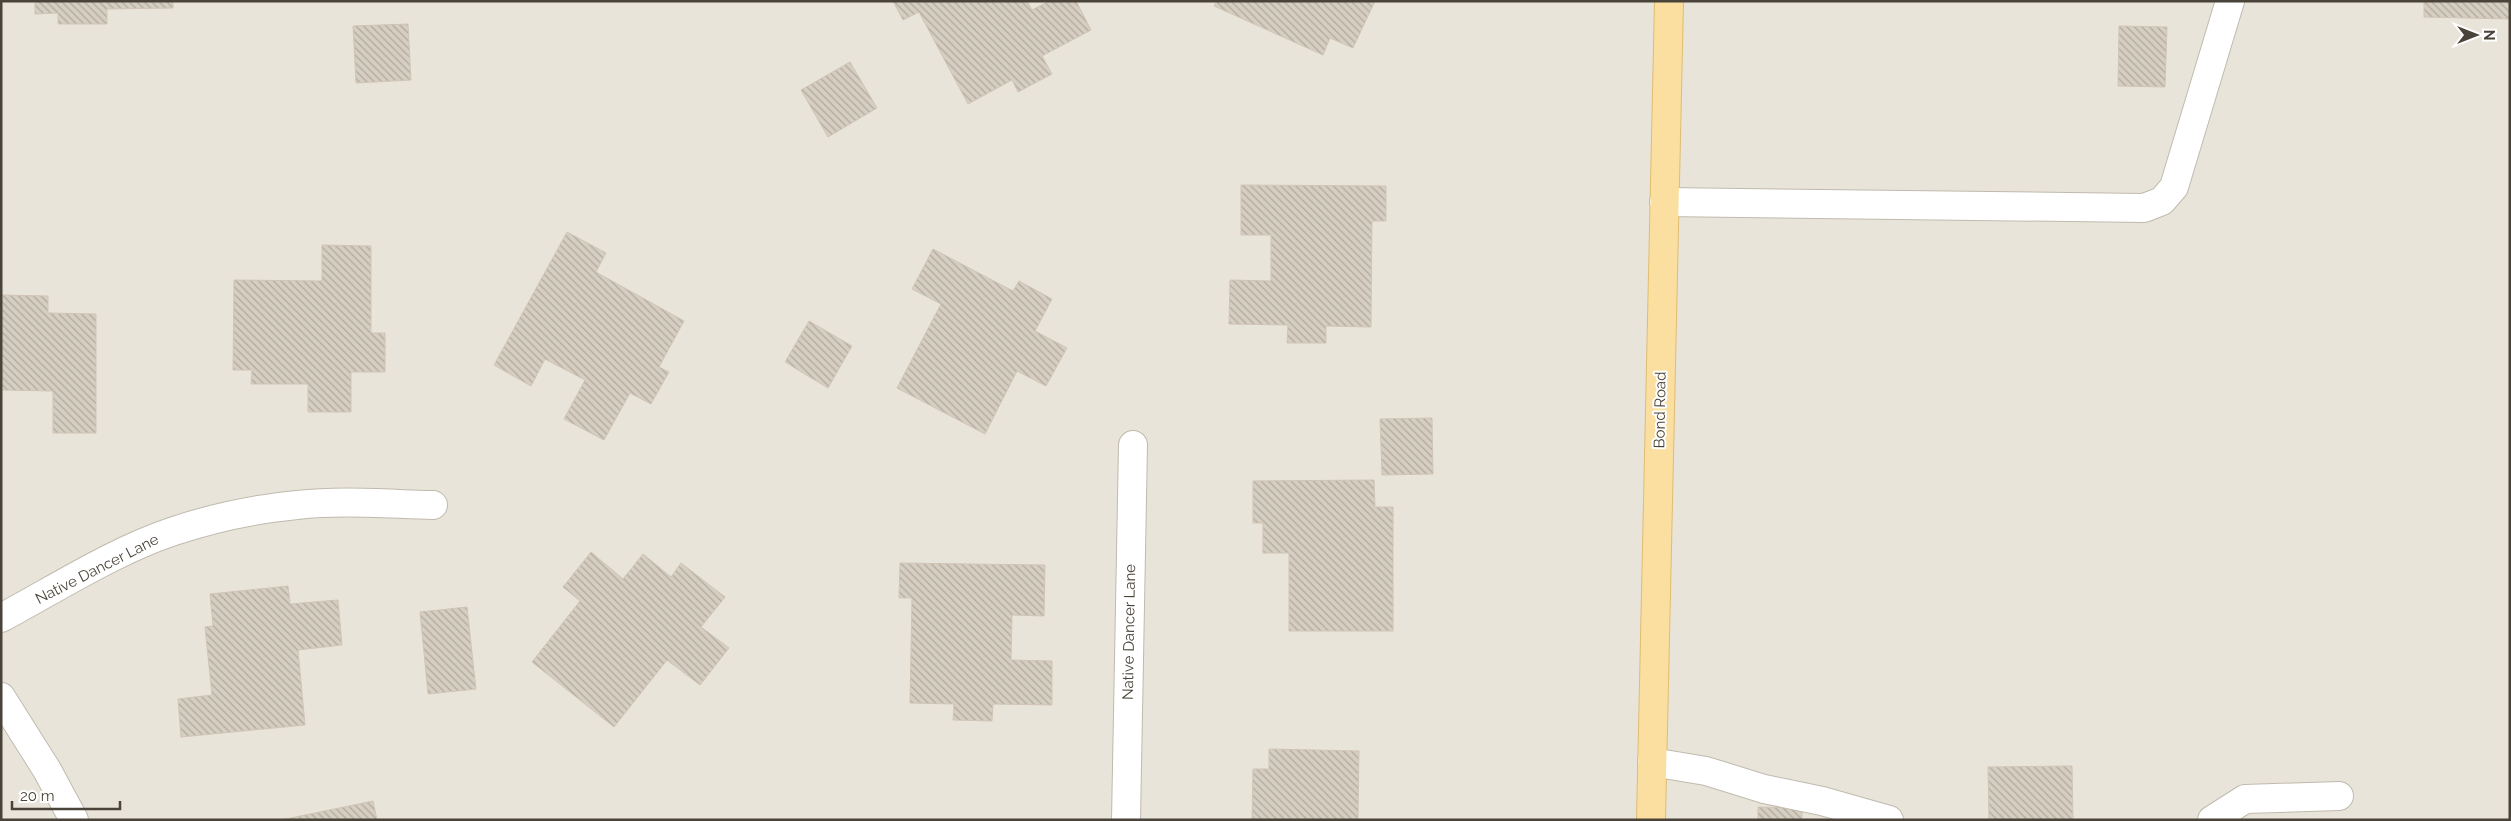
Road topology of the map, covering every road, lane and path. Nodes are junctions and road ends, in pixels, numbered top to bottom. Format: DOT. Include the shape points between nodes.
graph roads {
  1 [pos="1669,1"];
  2 [pos="2230,1"];
  3 [pos="1664,202"];
  4 [pos="1133,445"];
  5 [pos="433,505"];
  6 [pos="1,618"];
  7 [pos="4,708"];
  8 [pos="1652,762"];
  9 [pos="2340,796"];
  10 [pos="74,820"];
  11 [pos="1126,820"];
  12 [pos="1651,820"];
  13 [pos="1889,820"];
  14 [pos="2212,820"];
  1 -- 3 [label="main road, Bond Road"];
  2 -- 3 [label="street" via="2174,187 2162,201 2144,208"];
  3 -- 8 [label="main road, Bond Road"];
  4 -- 11 [label="street, Native Dancer Lane"];
  5 -- 6 [label="street, Native Dancer Lane" via="296,505 222,517 172,532 126,551"];
  7 -- 10 [label="street" via="47,770"];
  8 -- 12 [label="main road, Bond Road"];
  8 -- 13 [label="street" via="1706,771"];
  9 -- 14 [label="street" via="2245,799"];
}
